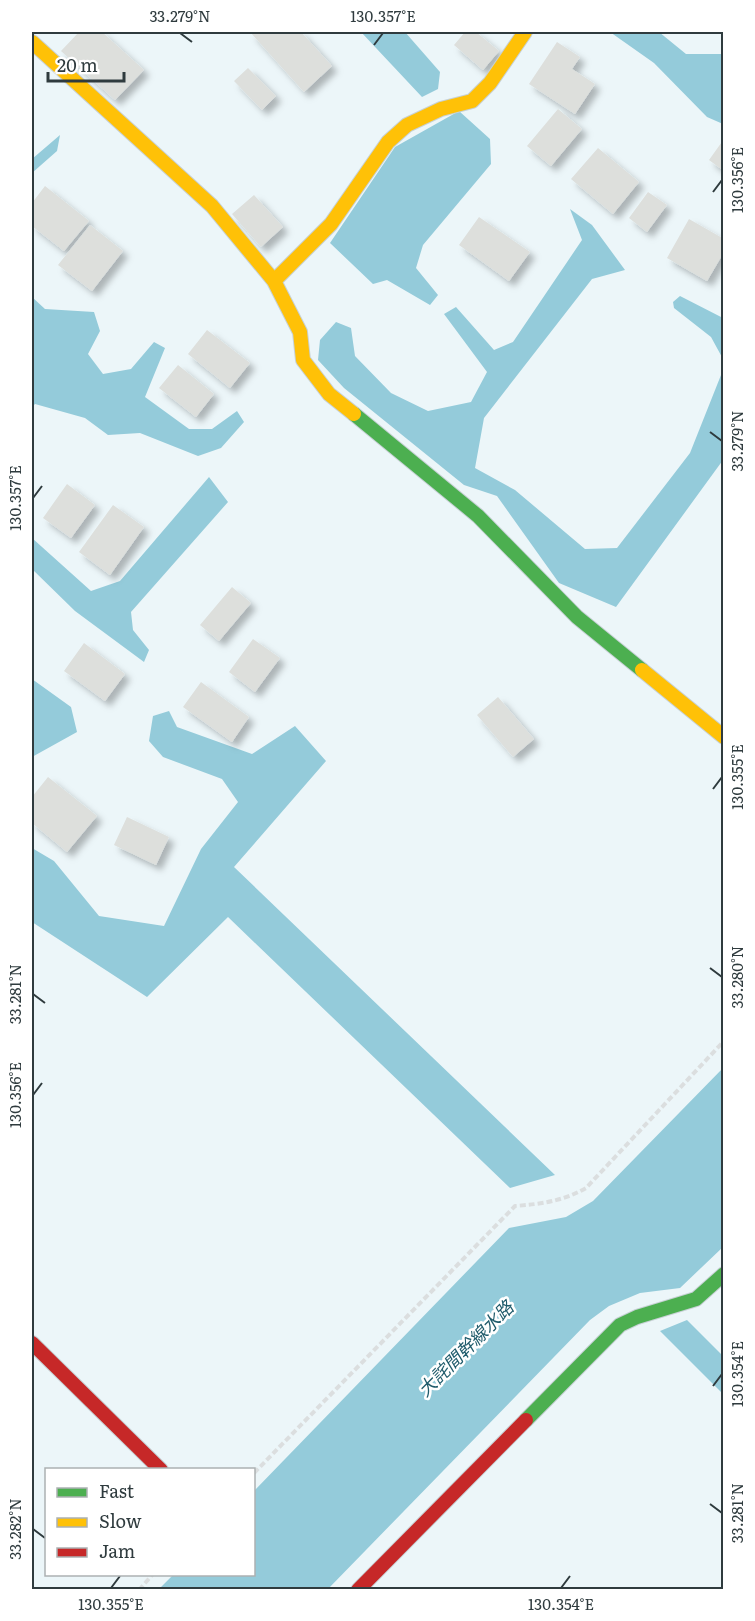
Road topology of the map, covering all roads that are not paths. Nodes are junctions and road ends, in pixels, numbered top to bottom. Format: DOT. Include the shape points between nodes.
graph roads {
  1 [pos="525,32"];
  2 [pos="32,42"];
  3 [pos="274,281"];
  4 [pos="723,737"];
  5 [pos="723,1274"];
  6 [pos="32,1343"];
  7 [pos="159,1468"];
  8 [pos="358,1590"];
  1 -- 3 [label="street" via="490,83 472,101 407,125 388,142 331,224"];
  2 -- 3 [label="street" via="212,206"];
  3 -- 4 [label="street" via="300,332 303,360 329,394 478,516 578,617"];
  5 -- 8 [label="street" via="692,1301 631,1317 620,1325"];
  6 -- 7 [label="street"];
}
